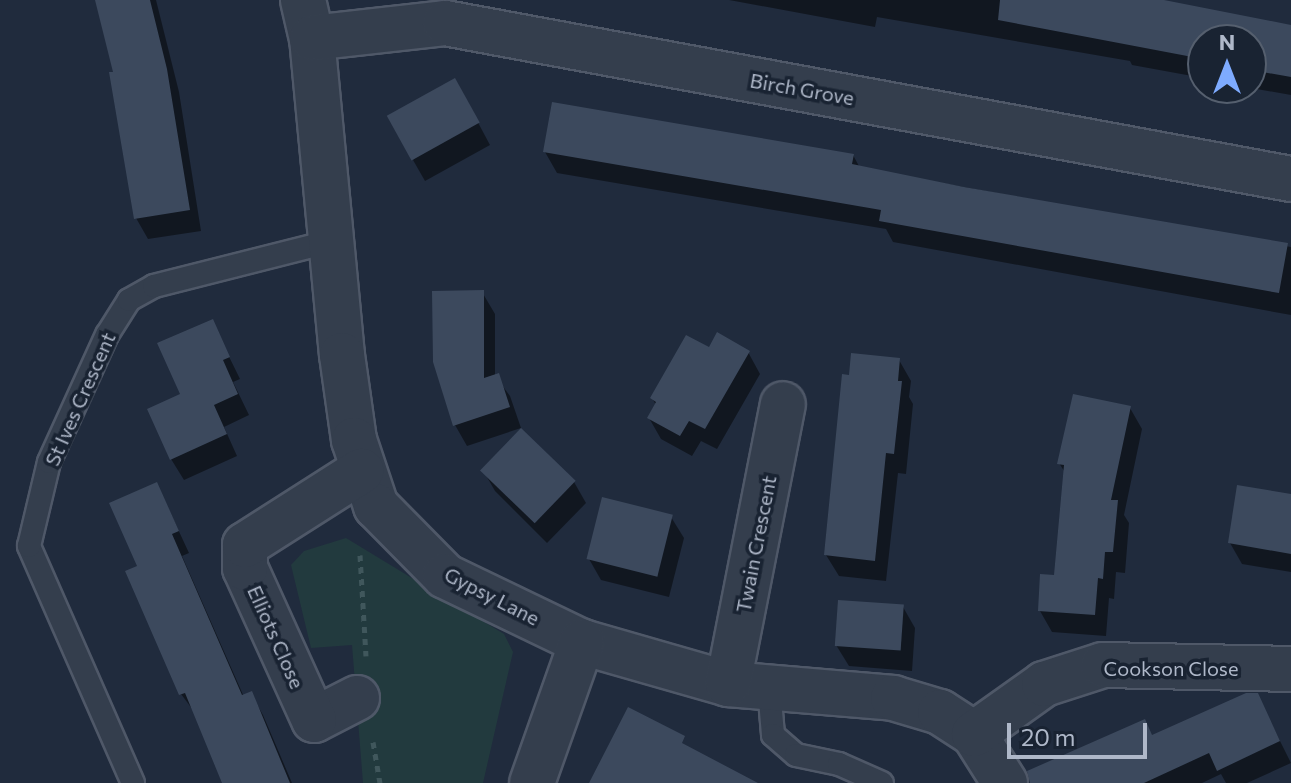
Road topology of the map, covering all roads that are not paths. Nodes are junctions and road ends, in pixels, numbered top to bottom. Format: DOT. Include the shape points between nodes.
graph roads {
  1 [pos="307,19"];
  2 [pos="1291,179"];
  3 [pos="328,242"];
  4 [pos="783,404"];
  5 [pos="369,488"];
  6 [pos="582,642"];
  7 [pos="1291,669"];
  8 [pos="362,683"];
  9 [pos="749,686"];
  10 [pos="974,734"];
  11 [pos="133,783"];
  12 [pos="532,783"];
  13 [pos="882,783"];
  14 [pos="1005,783"];
  1 -- 2 [label="street, Birch Grove" via="445,23"];
  1 -- 3 [label="street"];
  3 -- 5 [label="street" via="344,369"];
  3 -- 11 [label="lane, St Ives Crescent" via="154,286 129,300 107,335 49,462 29,546"];
  4 -- 9 [label="street, Twain Crescent"];
  5 -- 6 [label="street, Gypsy Lane" via="445,576"];
  5 -- 8 [label="street, Elliots Close" via="245,545 245,568 314,720"];
  6 -- 9 [label="street, Gypsy Lane"];
  6 -- 12 [label="street"];
  7 -- 10 [label="street, Cookson Close" via="1103,665 1044,684"];
  9 -- 10 [label="street, Gypsy Lane" via="893,698 940,712"];
  9 -- 13 [label="lane" via="773,735 796,755 839,764"];
  10 -- 14 [label="street, Gypsy Lane"];
}
